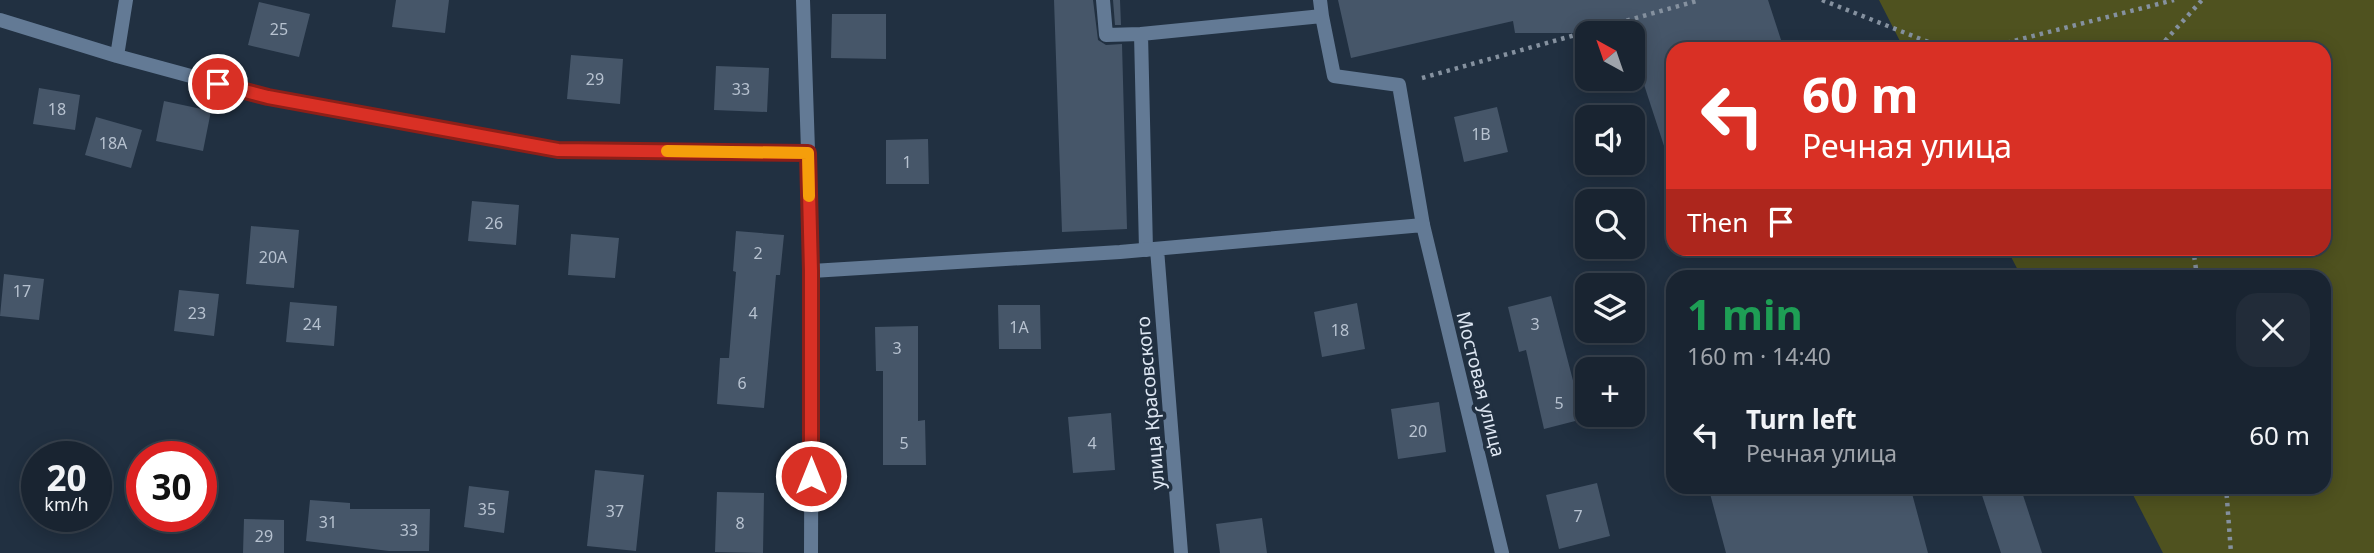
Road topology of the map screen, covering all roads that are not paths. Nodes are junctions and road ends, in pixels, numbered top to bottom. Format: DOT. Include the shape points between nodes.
graph roads {
  1 [pos="126,0"];
  2 [pos="803,0"];
  3 [pos="1103,0"];
  4 [pos="1320,0"];
  5 [pos="1322,16"];
  6 [pos="0,19"];
  7 [pos="1141,34"];
  8 [pos="117,56"];
  9 [pos="808,153"];
  10 [pos="1423,225"];
  11 [pos="1152,249"];
  12 [pos="811,271"];
  13 [pos="811,553"];
  14 [pos="1181,553"];
  15 [pos="1502,553"];
  1 -- 8 [label="street"];
  2 -- 9 [label="street"];
  3 -- 7 [label="street" via="1106,35"];
  4 -- 5 [label="street"];
  5 -- 7 [label="street"];
  5 -- 10 [label="street, Мостовая улица" via="1334,76 1399,85"];
  6 -- 8 [label="street"];
  7 -- 11 [label="street, улица Красовского"];
  8 -- 9 [label="street" via="268,97 558,150"];
  9 -- 12 [label="street"];
  10 -- 11 [label="street"];
  10 -- 15 [label="street, Мостовая улица"];
  11 -- 12 [label="street"];
  11 -- 14 [label="street, улица Красовского"];
  12 -- 13 [label="street"];
}
